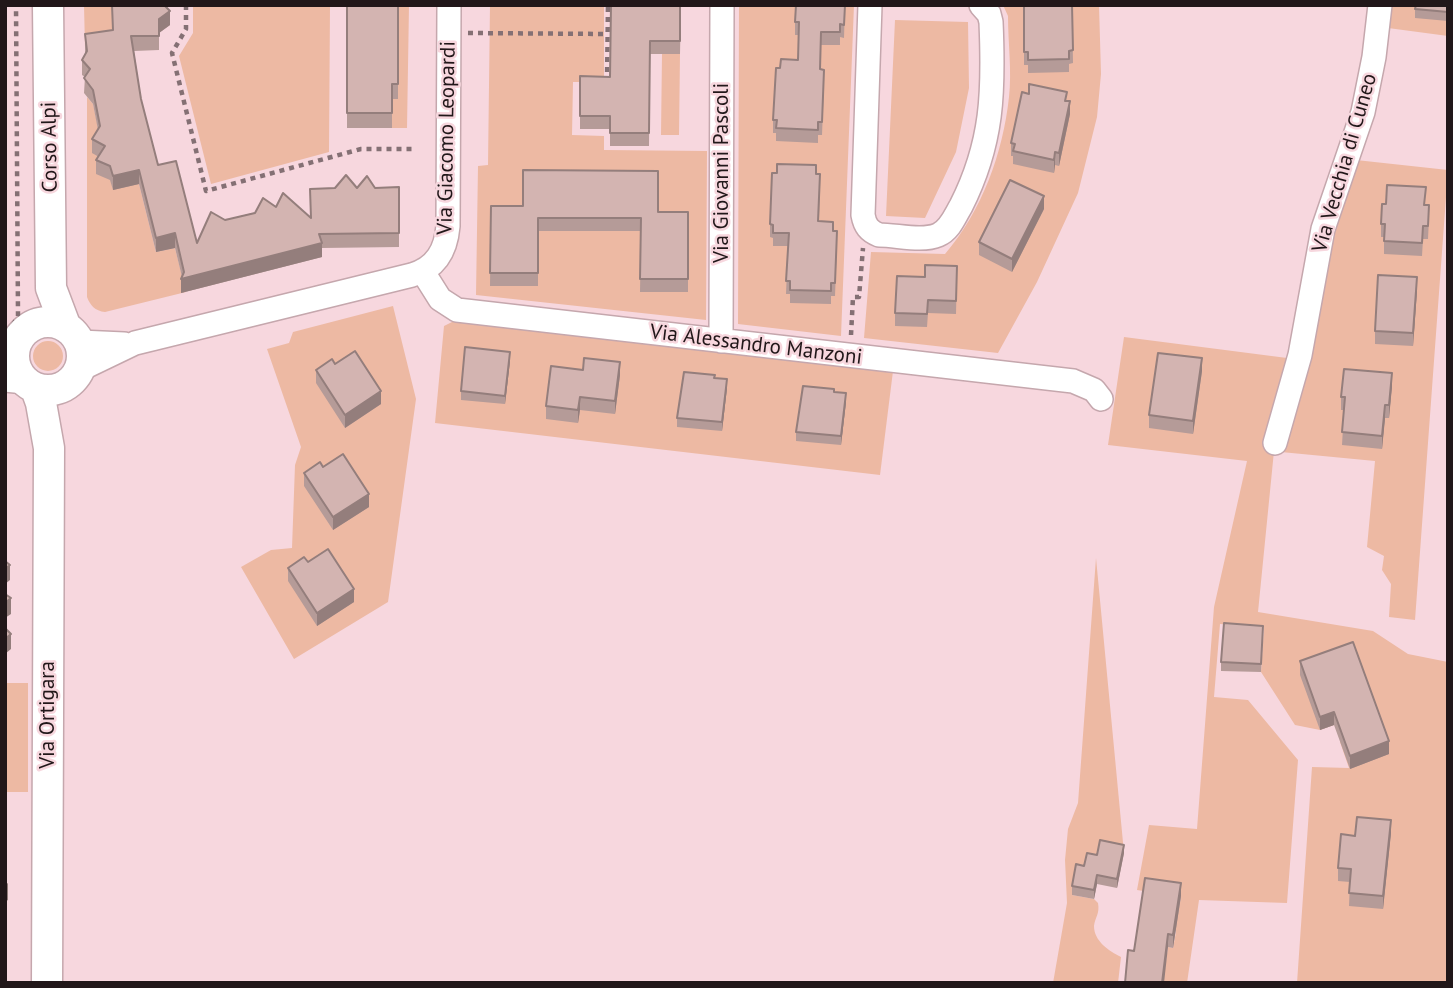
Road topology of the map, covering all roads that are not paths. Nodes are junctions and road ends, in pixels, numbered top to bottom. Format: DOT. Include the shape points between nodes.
graph roads {
  1 [pos="48,5"];
  2 [pos="449,5"];
  3 [pos="722,5"];
  4 [pos="870,5"];
  5 [pos="981,5"];
  6 [pos="1380,5"];
  7 [pos="427,269"];
  8 [pos="51,288"];
  9 [pos="15,337"];
  10 [pos="721,341"];
  11 [pos="51,368"];
  12 [pos="1101,399"];
  13 [pos="1275,443"];
  14 [pos="47,983"];
  1 -- 8 [label="street, Corso Alpi"];
  2 -- 7 [label="street, Via Giacomo Leopardi" via="447,236 441,253"];
  3 -- 10 [label="street, Via Giovanni Pascoli"];
  4 -- 5 [label="street" via="864,223 879,235 928,237 943,233 952,222 977,172 993,95 991,22"];
  6 -- 13 [label="street, Via Vecchia di Cuneo" via="1363,112 1323,229 1300,355"];
  7 -- 10 [label="street, Via Alessandro Manzoni" via="440,299 457,310"];
  7 -- 11 [label="street"];
  8 -- 9 [label="street, Corso Alpi" via="45,306"];
  8 -- 11 [label="street, Corso Alpi"];
  9 -- 11 [label="street" via="16,371"];
  9 -- 11 [label="street" via="42,322"];
  10 -- 12 [label="street, Via Alessandro Manzoni" via="1073,381 1094,390"];
  11 -- 14 [label="street, Via Ortigara" via="41,403 49,448"];
}
